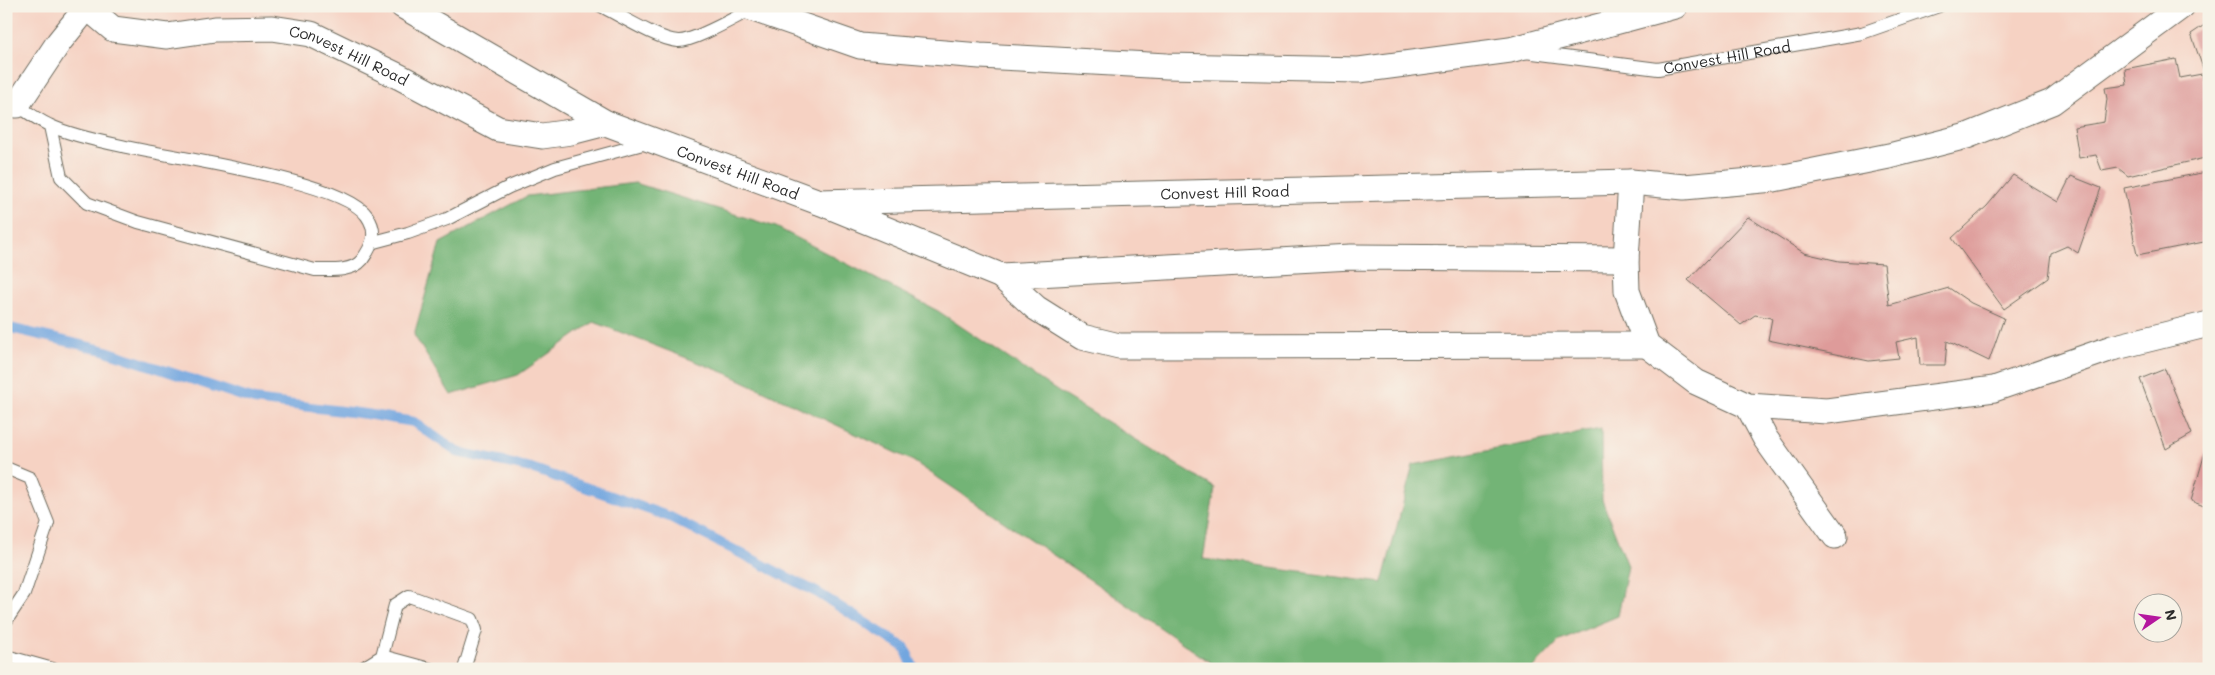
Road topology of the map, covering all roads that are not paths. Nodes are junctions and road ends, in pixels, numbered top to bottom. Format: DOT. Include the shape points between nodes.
graph roads {
  1 [pos="403,6"];
  2 [pos="601,6"];
  3 [pos="1676,6"];
  4 [pos="1939,6"];
  5 [pos="2182,6"];
  6 [pos="88,7"];
  7 [pos="748,8"];
  8 [pos="1510,50"];
  9 [pos="11,104"];
  10 [pos="606,123"];
  11 [pos="50,126"];
  12 [pos="656,141"];
  13 [pos="1632,182"];
  14 [pos="819,202"];
  15 [pos="374,242"];
  16 [pos="1626,259"];
  17 [pos="1002,276"];
  18 [pos="2209,324"];
  19 [pos="1647,346"];
  20 [pos="1748,406"];
  21 [pos="6,468"];
  22 [pos="1835,536"];
  23 [pos="6,621"];
  24 [pos="6,656"];
  25 [pos="382,656"];
  26 [pos="53,669"];
  27 [pos="361,669"];
  28 [pos="430,669"];
  29 [pos="464,669"];
  1 -- 10 [label="street, Convest Hill Road"];
  2 -- 7 [label="lane, Convest Hill Road" via="679,42 697,36"];
  3 -- 8 [label="street, Convest Hill Road"];
  4 -- 8 [label="lane, Convest Hill Road" via="1862,33 1658,69"];
  5 -- 13 [label="street, Convest Hill Road" via="2052,102 1967,136 1889,156 1774,179 1684,187"];
  6 -- 9 [label="street, Convest Hill Road"];
  6 -- 10 [label="street, Convest Hill Road" via="113,29 168,36 215,29 272,28 311,34 498,129 542,136"];
  7 -- 8 [label="street, Convest Hill Road" via="860,46 980,56 1168,66 1359,70"];
  9 -- 11 [label="lane, Convest Hill Road"];
  10 -- 12 [label="street, Convest Hill Road"];
  11 -- 15 [label="lane, Convest Hill Road" via="121,146 221,165 320,189 348,200 366,214 373,229"];
  11 -- 15 [label="lane" via="61,177 87,203 138,222 315,270 339,271 360,262"];
  12 -- 14 [label="street, Convest Hill Road"];
  12 -- 15 [label="lane" via="555,168 447,219"];
  13 -- 14 [label="street, Convest Hill Road"];
  13 -- 16 [label="street"];
  14 -- 17 [label="street, Convest Hill Road"];
  16 -- 17 [label="street, Convest Hill Road" via="1351,257"];
  16 -- 19 [label="street" via="1628,291"];
  17 -- 19 [label="street, Convest Hill Road" via="1036,308 1082,337 1119,346"];
  18 -- 20 [label="street" via="2112,348 1994,389 1827,411"];
  19 -- 20 [label="street" via="1696,382"];
  20 -- 22 [label="street" via="1766,438"];
  21 -- 23 [label="lane" via="30,478 48,523 24,594"];
  24 -- 26 [label="lane"];
  25 -- 27 [label="lane"];
  25 -- 28 [label="lane"];
  25 -- 29 [label="lane" via="395,605 409,596 472,619 476,630"];
}
